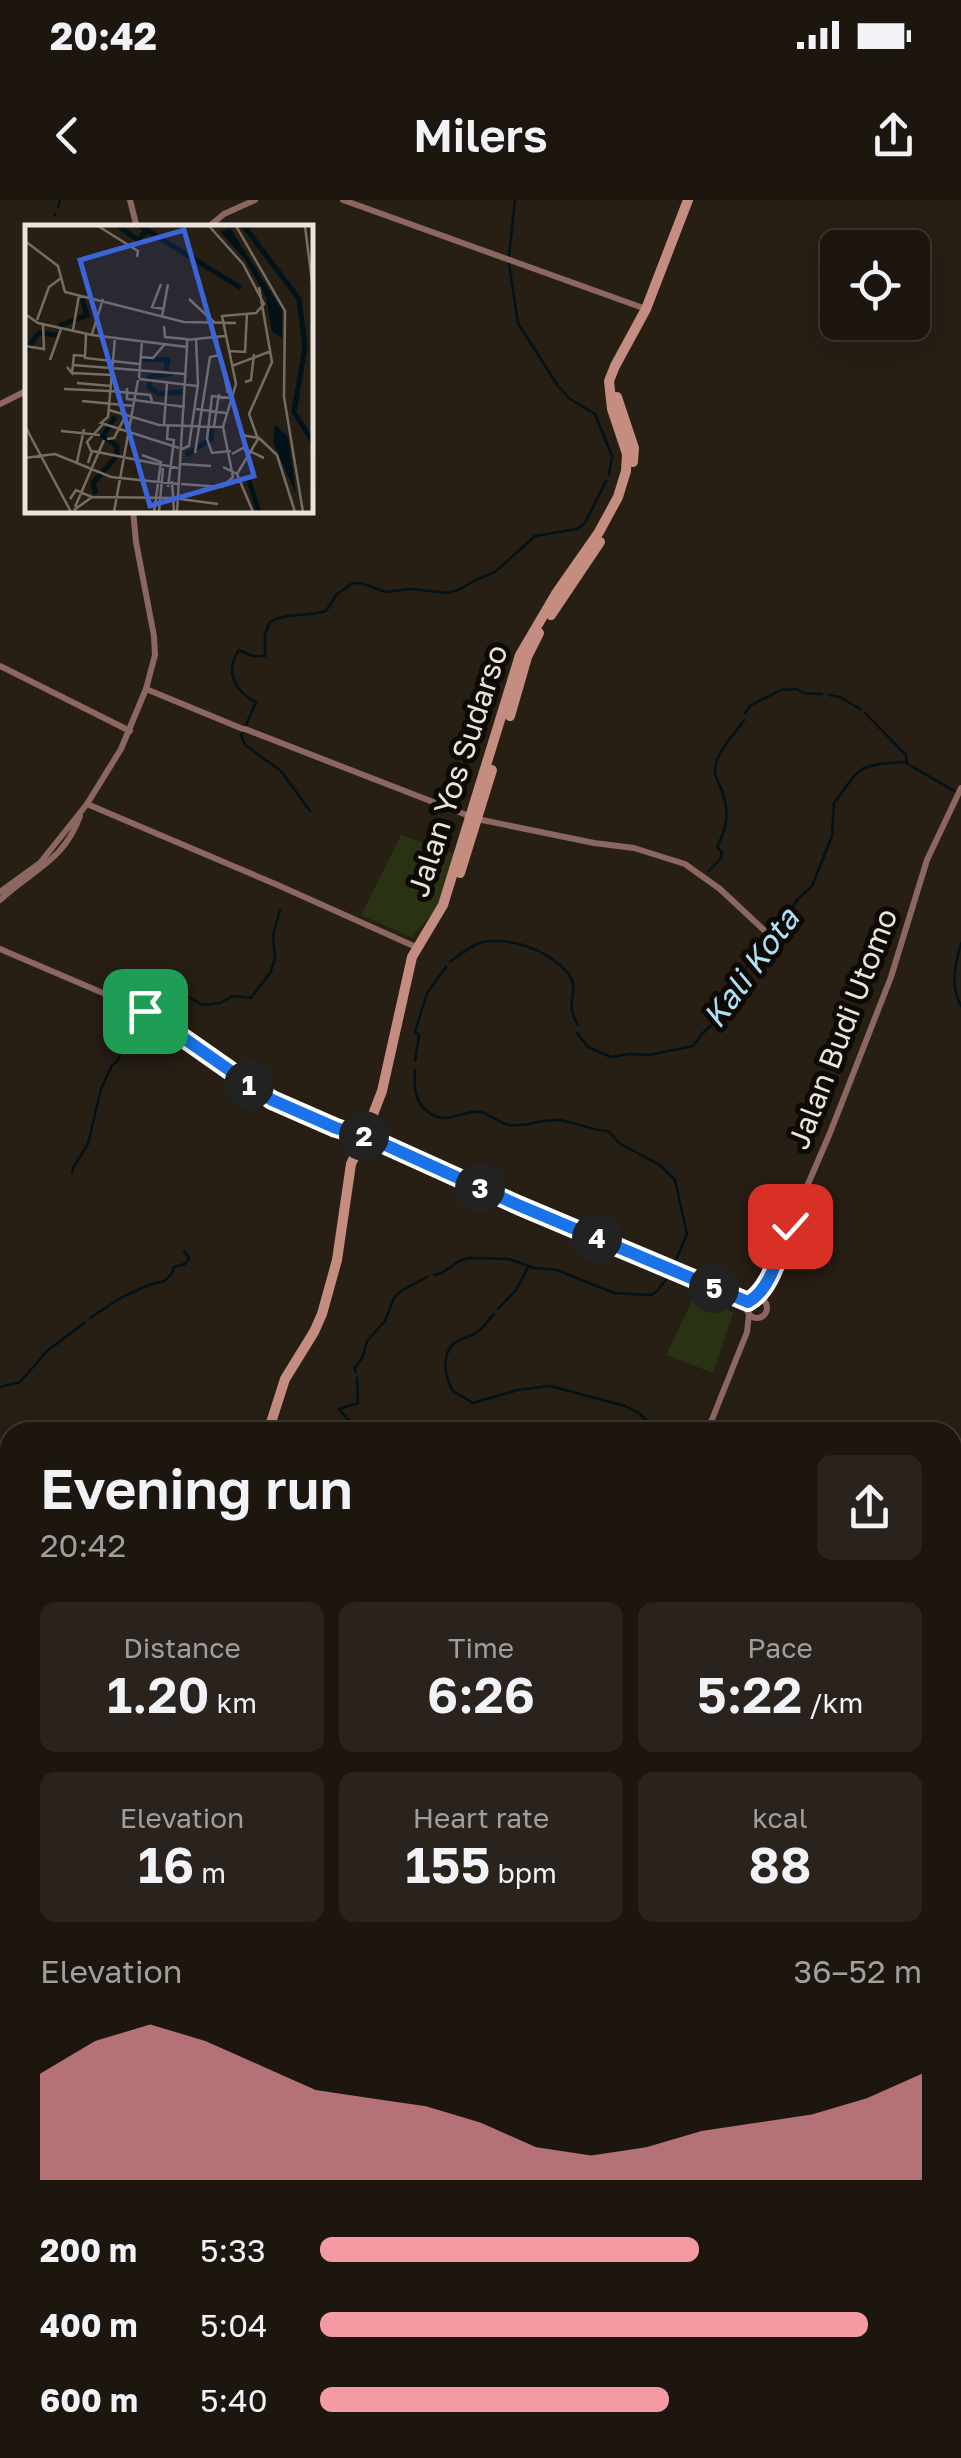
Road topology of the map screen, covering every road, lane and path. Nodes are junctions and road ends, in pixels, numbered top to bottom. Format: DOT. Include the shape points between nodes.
graph roads {
  1 [pos="130,200"];
  2 [pos="255,200"];
  3 [pos="343,200"];
  4 [pos="691,200"];
  5 [pos="135,225"];
  6 [pos="210,225"];
  7 [pos="646,309"];
  8 [pos="632,340"];
  9 [pos="25,392"];
  10 [pos="0,404"];
  11 [pos="134,512"];
  12 [pos="0,666"];
  13 [pos="146,690"];
  14 [pos="130,731"];
  15 [pos="959,792"];
  16 [pos="85,807"];
  17 [pos="473,817"];
  18 [pos="0,892"];
  19 [pos="0,900"];
  20 [pos="767,933"];
  21 [pos="416,947"];
  22 [pos="0,949"];
  23 [pos="364,1138"];
  24 [pos="753,1305"];
  25 [pos="758,1318"];
  26 [pos="747,1332"];
  27 [pos="275,1422"];
  28 [pos="711,1422"];
  1 -- 5 [label="street"];
  2 -- 6 [label="street"];
  3 -- 7 [label="street"];
  4 -- 7 [label="highway, Jalan Yos Sudarso"];
  4 -- 8 [label="highway, Jalan Yos Sudarso"];
  7 -- 8 [label="highway, Jalan Yos Sudarso"];
  8 -- 17 [label="highway, Jalan Yos Sudarso" via="615,386 634,448 630,481 609,528 518,673"];
  9 -- 10 [label="street"];
  11 -- 13 [label="street" via="154,636"];
  12 -- 14 [label="street"];
  13 -- 14 [label="street"];
  13 -- 17 [label="street"];
  14 -- 16 [label="street"];
  15 -- 24 [label="street, Jalan Budi Utomo" via="926,860 898,957 830,1134"];
  16 -- 18 [label="street" via="40,863"];
  16 -- 19 [label="street" via="56,856"];
  16 -- 21 [label="street"];
  17 -- 20 [label="street" via="686,864"];
  17 -- 21 [label="highway, Jalan Yos Sudarso" via="443,905"];
  17 -- 23 [label="highway, Jalan Yos Sudarso" via="448,910 416,966 380,1114"];
  21 -- 23 [label="highway, Jalan Yos Sudarso" via="387,1073"];
  22 -- 23 [label="street" via="134,1006 272,1100"];
  23 -- 24 [label="street"];
  23 -- 27 [label="highway, Jalan Yos Sudarso" via="336,1283"];
  24 -- 25 [label="street"];
  24 -- 25 [label="street" via="767,1305"];
  24 -- 26 [label="street"];
  25 -- 26 [label="street"];
  26 -- 28 [label="street"];
}
